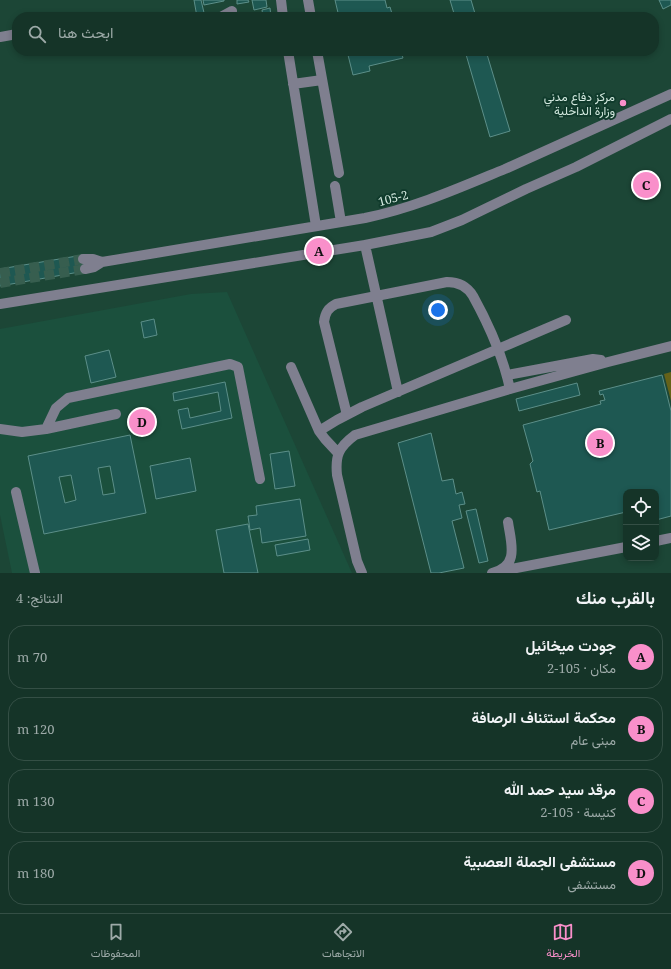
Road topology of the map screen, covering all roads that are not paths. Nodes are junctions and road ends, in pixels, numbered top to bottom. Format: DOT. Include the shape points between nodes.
graph roads {
  1 [pos="281,0"];
  2 [pos="308,0"];
  3 [pos="282,12"];
  4 [pos="310,12"];
  5 [pos="12,35"];
  6 [pos="0,37"];
  7 [pos="289,56"];
  8 [pos="318,56"];
  9 [pos="322,80"];
  10 [pos="293,84"];
  11 [pos="671,94"];
  12 [pos="671,119"];
  13 [pos="339,173"];
  14 [pos="335,186"];
  15 [pos="341,222"];
  16 [pos="316,226"];
  17 [pos="365,245"];
  18 [pos="84,264"];
  19 [pos="377,296"];
  20 [pos="0,304"];
  21 [pos="566,320"];
  22 [pos="671,346"];
  23 [pos="498,350"];
  24 [pos="608,362"];
  25 [pos="291,367"];
  26 [pos="507,375"];
  27 [pos="510,389"];
  28 [pos="398,392"];
  29 [pos="116,414"];
  30 [pos="347,415"];
  31 [pos="0,429"];
  32 [pos="46,429"];
  33 [pos="319,430"];
  34 [pos="338,453"];
  35 [pos="260,479"];
  36 [pos="16,492"];
  37 [pos="508,522"];
  38 [pos="671,538"];
  39 [pos="659,540"];
  40 [pos="623,548"];
  41 [pos="497,572"];
  42 [pos="35,573"];
  43 [pos="362,573"];
  1 -- 3 [label="street"];
  2 -- 4 [label="street"];
  5 -- 6 [label="street"];
  7 -- 10 [label="street"];
  8 -- 9 [label="street"];
  9 -- 10 [label="street"];
  9 -- 13 [label="street"];
  10 -- 16 [label="street"];
  11 -- 15 [label="street, 105-2" via="437,198 383,214"];
  12 -- 17 [label="street" via="462,220 415,236"];
  14 -- 15 [label="street"];
  15 -- 16 [label="street, 105-2"];
  16 -- 18 [label="street, 105-2" via="102,262 93,259"];
  17 -- 19 [label="street"];
  17 -- 20 [label="street"];
  19 -- 23 [label="street" via="447,282 462,285 476,301"];
  19 -- 28 [label="street"];
  19 -- 30 [label="street" via="336,304 324,317"];
  21 -- 23 [label="street"];
  22 -- 24 [label="street"];
  23 -- 26 [label="street"];
  23 -- 28 [label="street"];
  24 -- 26 [label="street" via="593,359"];
  24 -- 27 [label="street"];
  25 -- 33 [label="street"];
  26 -- 27 [label="street"];
  27 -- 34 [label="street" via="355,435"];
  28 -- 30 [label="street"];
  29 -- 32 [label="street"];
  30 -- 33 [label="street"];
  31 -- 32 [label="street" via="22,432"];
  32 -- 35 [label="street" via="56,408 68,398 230,364 238,367"];
  33 -- 34 [label="street"];
  34 -- 43 [label="street" via="336,475"];
  36 -- 42 [label="street"];
  37 -- 41 [label="street" via="513,552 508,564"];
  38 -- 39 [label="street"];
  40 -- 41 [label="street"];
}
